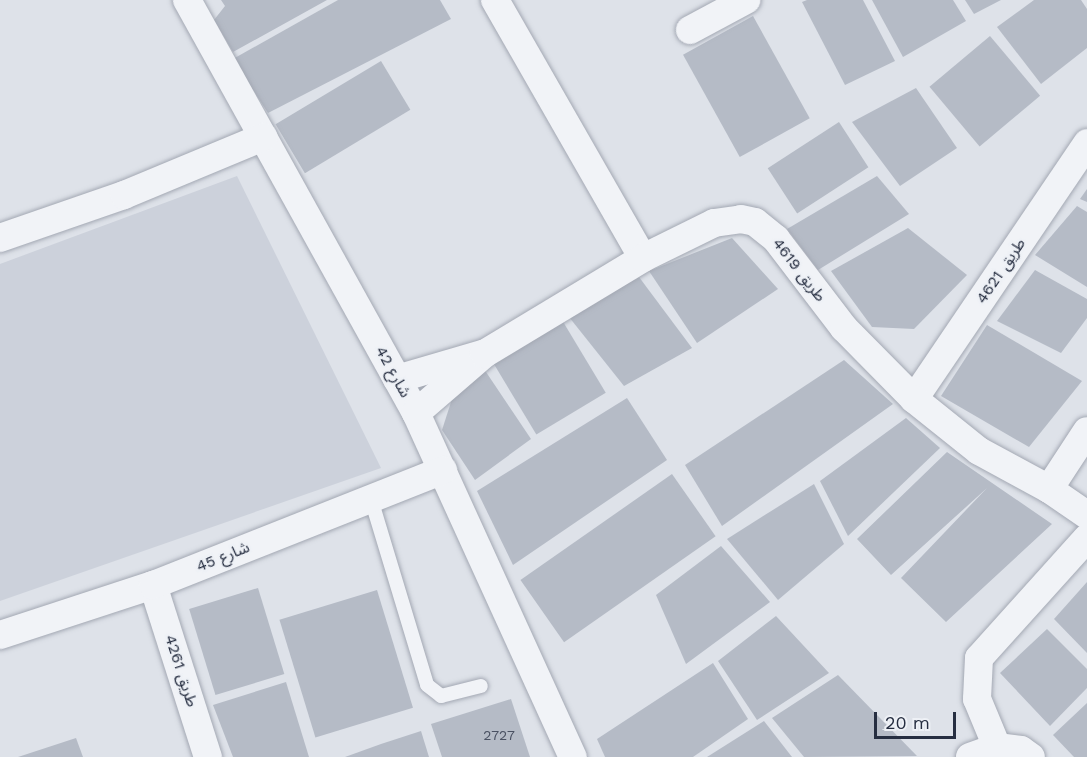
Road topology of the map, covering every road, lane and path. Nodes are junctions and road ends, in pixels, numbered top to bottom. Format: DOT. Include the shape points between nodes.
graph roads {
  1 [pos="188,0"];
  2 [pos="495,0"];
  3 [pos="746,0"];
  4 [pos="690,30"];
  5 [pos="263,137"];
  6 [pos="1087,143"];
  7 [pos="0,238"];
  8 [pos="643,258"];
  9 [pos="484,354"];
  10 [pos="397,379"];
  11 [pos="914,399"];
  12 [pos="416,413"];
  13 [pos="1087,431"];
  14 [pos="442,470"];
  15 [pos="1049,489"];
  16 [pos="371,499"];
  17 [pos="1087,515"];
  18 [pos="1087,538"];
  19 [pos="153,585"];
  20 [pos="0,635"];
  21 [pos="481,686"];
  22 [pos="997,747"];
  23 [pos="208,757"];
  24 [pos="573,757"];
  25 [pos="970,757"];
  26 [pos="1031,757"];
  1 -- 5 [label="street, شارع 42"];
  2 -- 8 [label="street"];
  3 -- 4 [label="street"];
  5 -- 7 [label="street" via="124,195"];
  5 -- 10 [label="street, شارع 42"];
  6 -- 11 [label="street, طريق 4621"];
  8 -- 9 [label="street, طريق 4619"];
  8 -- 11 [label="street, طريق 4619" via="714,223 727,219 754,222 776,238 844,328"];
  9 -- 10 [label="street, طريق 4619"];
  9 -- 12 [label="street, طريق 4619"];
  10 -- 12 [label="street, شارع 42"];
  11 -- 15 [label="street, طريق 4619" via="979,451"];
  12 -- 14 [label="street, شارع 42"];
  13 -- 15 [label="street"];
  14 -- 16 [label="street, شارع 45"];
  14 -- 24 [label="street, شارع 42"];
  15 -- 17 [label="street, طريق 4619"];
  16 -- 19 [label="street, شارع 45"];
  16 -- 21 [label="lane" via="427,685 441,696"];
  18 -- 22 [label="street" via="979,658 977,699"];
  19 -- 20 [label="street, شارع 45"];
  19 -- 23 [label="street, طريق 4261"];
  22 -- 25 [label="street"];
  22 -- 26 [label="street" via="1021,750"];
}
